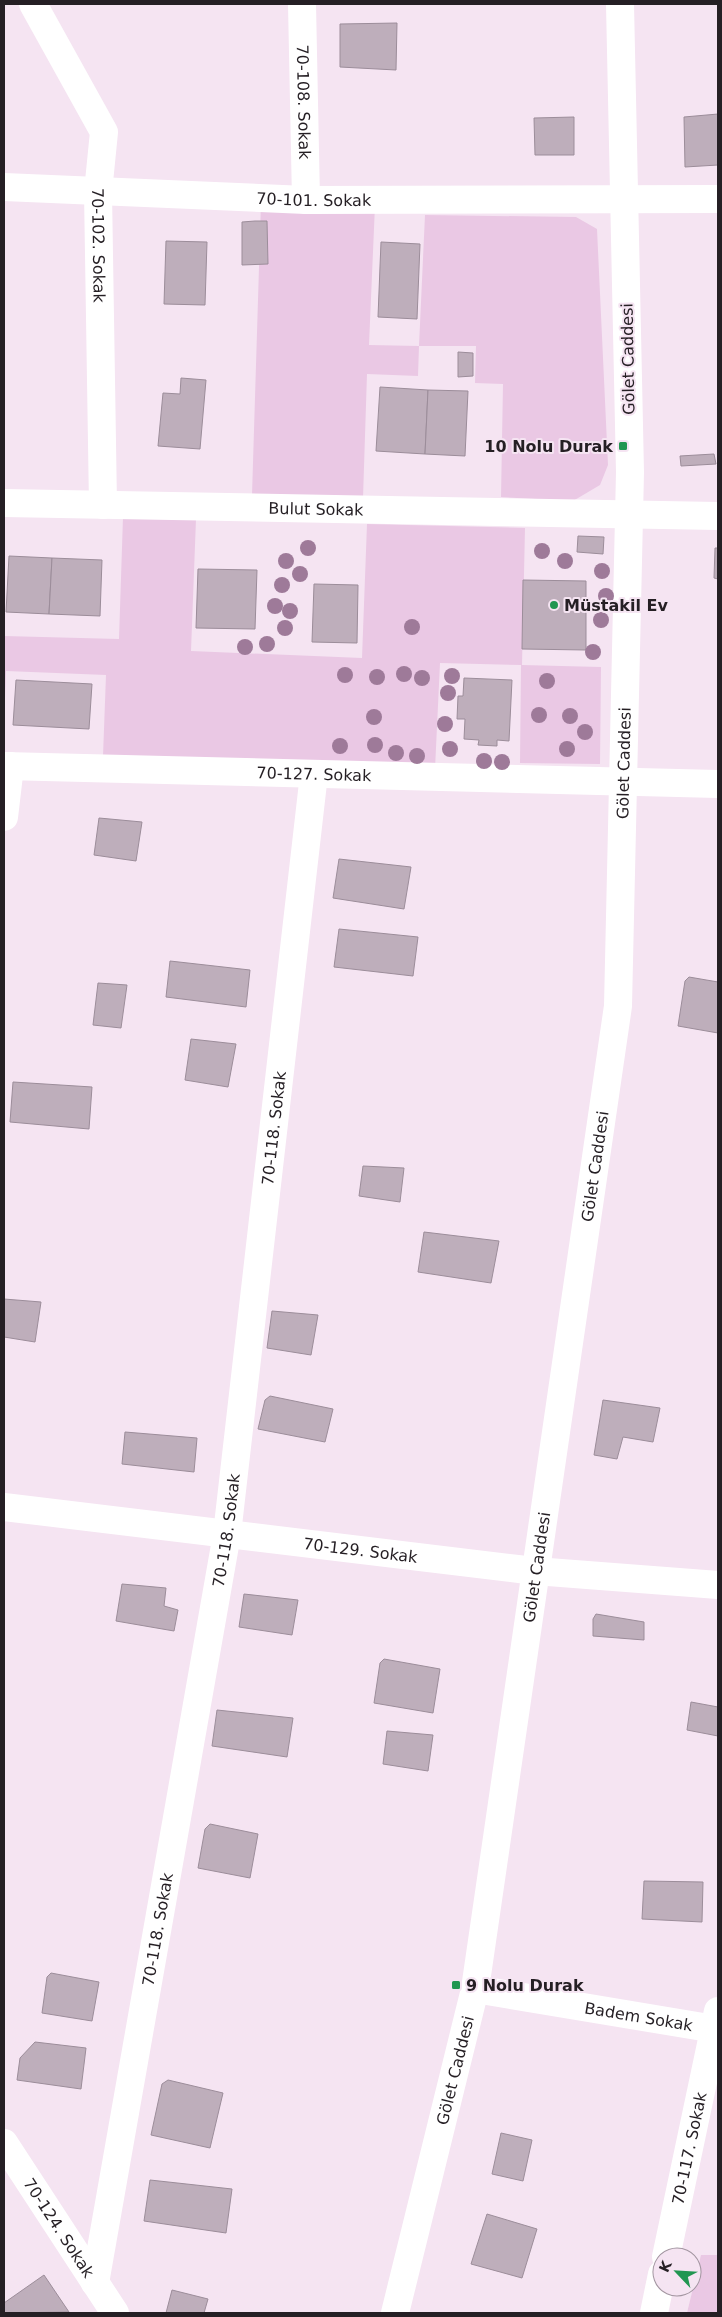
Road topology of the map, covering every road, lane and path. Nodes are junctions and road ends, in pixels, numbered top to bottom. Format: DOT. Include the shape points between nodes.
graph roads {
  1 [pos="32,4"];
  2 [pos="302,4"];
  3 [pos="620,4"];
  4 [pos="4,187"];
  5 [pos="98,192"];
  6 [pos="718,199"];
  7 [pos="306,200"];
  8 [pos="624,200"];
  9 [pos="4,503"];
  10 [pos="103,505"];
  11 [pos="629,516"];
  12 [pos="718,516"];
  13 [pos="7,766"];
  14 [pos="314,774"];
  15 [pos="623,782"];
  16 [pos="718,784"];
  17 [pos="4,817"];
  18 [pos="4,1507"];
  19 [pos="227,1534"];
  20 [pos="535,1572"];
  21 [pos="718,1585"];
  22 [pos="475,1989"];
  23 [pos="717,2020"];
  24 [pos="4,2143"];
  25 [pos="668,2247"];
  26 [pos="95,2282"];
  27 [pos="657,2297"];
  28 [pos="115,2313"];
  29 [pos="395,2313"];
  30 [pos="654,2313"];
  1 -- 5 [label="street, 70-102. Sokak" via="104,132"];
  2 -- 7 [label="street, 70-108. Sokak"];
  3 -- 8 [label="street, Gölet Caddesi"];
  4 -- 5 [label="street, 70-101. Sokak"];
  5 -- 7 [label="street, 70-101. Sokak"];
  5 -- 10 [label="street, 70-102. Sokak"];
  6 -- 8 [label="street, 70-101. Sokak"];
  7 -- 8 [label="street, 70-101. Sokak"];
  8 -- 11 [label="street, Gölet Caddesi"];
  9 -- 10 [label="street, Bulut Sokak"];
  10 -- 11 [label="street, Bulut Sokak"];
  11 -- 12 [label="street, Bulut Sokak"];
  11 -- 15 [label="street, Gölet Caddesi"];
  13 -- 14 [label="street, 70-127. Sokak"];
  13 -- 17 [label="street"];
  14 -- 15 [label="street, 70-127. Sokak"];
  14 -- 19 [label="street, 70-118. Sokak"];
  15 -- 16 [label="street, 70-127. Sokak"];
  15 -- 20 [label="street, Gölet Caddesi" via="618,1006"];
  18 -- 19 [label="street, 70-129. Sokak"];
  19 -- 20 [label="street, 70-129. Sokak"];
  19 -- 26 [label="street, 70-118. Sokak"];
  20 -- 21 [label="street, 70-129. Sokak"];
  20 -- 22 [label="street, Gölet Caddesi"];
  22 -- 23 [label="street, Badem Sokak"];
  22 -- 29 [label="street, Gölet Caddesi"];
  23 -- 25 [label="street, 70-117. Sokak"];
  24 -- 26 [label="street, 70-124. Sokak"];
  26 -- 28 [label="street, 70-124. Sokak"];
  27 -- 30 [label="street"];
}
